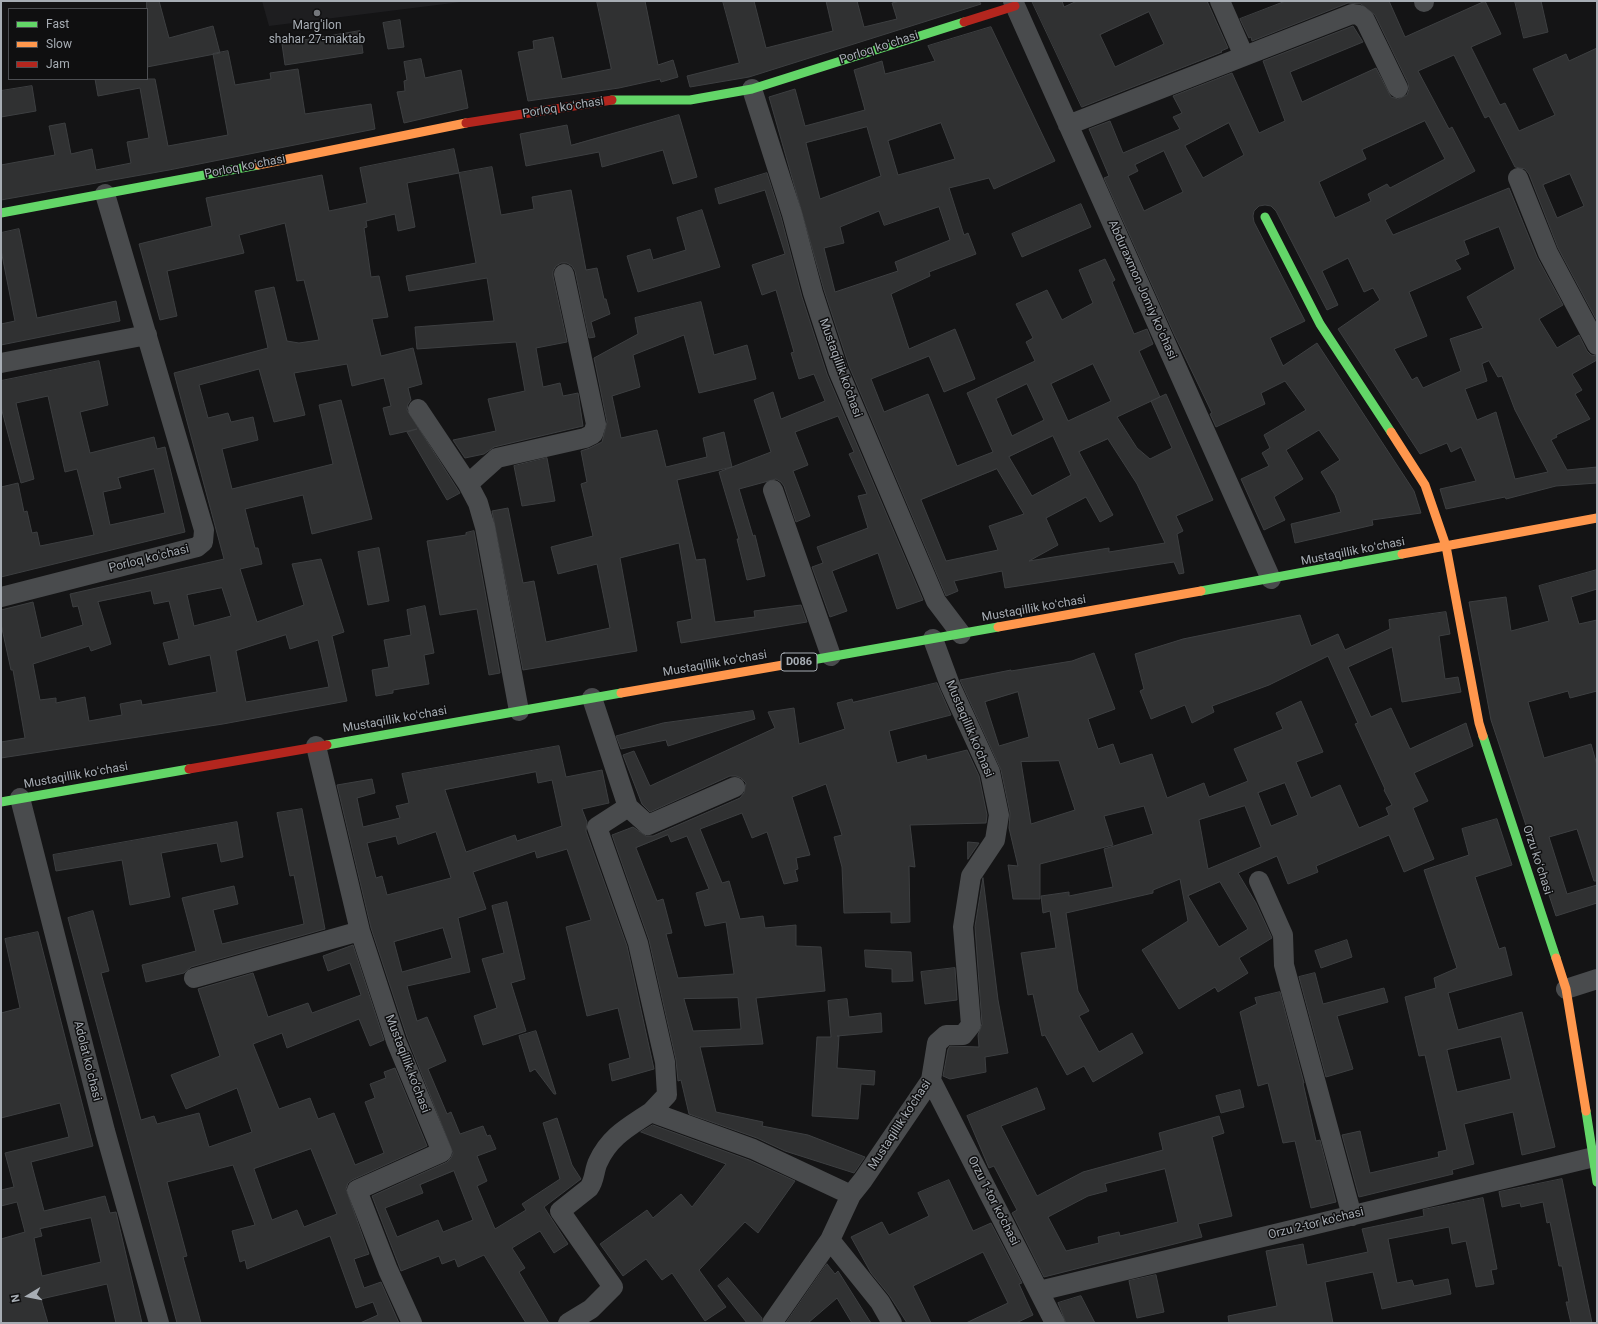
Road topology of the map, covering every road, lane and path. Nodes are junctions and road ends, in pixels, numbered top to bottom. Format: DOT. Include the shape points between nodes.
graph roads {
  1 [pos="1220,1"];
  2 [pos="1014,3"];
  3 [pos="1244,56"];
  4 [pos="1398,88"];
  5 [pos="752,89"];
  6 [pos="1068,125"];
  7 [pos="1518,178"];
  8 [pos="105,194"];
  9 [pos="1,213"];
  10 [pos="1265,217"];
  11 [pos="564,274"];
  12 [pos="147,335"];
  13 [pos="1597,345"];
  14 [pos="1,363"];
  15 [pos="418,409"];
  16 [pos="468,484"];
  17 [pos="773,490"];
  18 [pos="1597,518"];
  19 [pos="1446,546"];
  20 [pos="1271,579"];
  21 [pos="1,597"];
  22 [pos="961,634"];
  23 [pos="933,638"];
  24 [pos="831,656"];
  25 [pos="592,698"];
  26 [pos="519,711"];
  27 [pos="316,746"];
  28 [pos="735,787"];
  29 [pos="11,800"];
  30 [pos="628,807"];
  31 [pos="1259,881"];
  32 [pos="360,932"];
  33 [pos="194,978"];
  34 [pos="1597,979"];
  35 [pos="1566,989"];
  36 [pos="931,1080"];
  37 [pos="651,1112"];
  38 [pos="1594,1157"];
  39 [pos="1597,1182"];
  40 [pos="851,1195"];
  41 [pos="1352,1216"];
  42 [pos="830,1240"];
  43 [pos="1039,1291"];
  44 [pos="159,1323"];
  45 [pos="412,1323"];
  46 [pos="568,1323"];
  47 [pos="772,1323"];
  48 [pos="892,1323"];
  49 [pos="1055,1323"];
  1 -- 3 [label="street"];
  2 -- 5 [label="street, Porloq koʻchasi"];
  2 -- 6 [label="street, Abduraxmon Jomiy koʻchasi"];
  3 -- 4 [label="street" via="1352,14 1360,15 1365,20"];
  3 -- 6 [label="street"];
  5 -- 8 [label="street, Porloq koʻchasi" via="690,100 615,100 467,123"];
  5 -- 22 [label="street, Mustaqillik ko‘chasi" via="838,370 936,601"];
  6 -- 20 [label="street, Abduraxmon Jomiy koʻchasi"];
  7 -- 13 [label="street" via="1548,253"];
  8 -- 9 [label="street, Porloq koʻchasi"];
  8 -- 12 [label="street, Porloq koʻchasi"];
  10 -- 19 [label="street, Orzu koʻchasi" via="1320,324 1425,485"];
  11 -- 16 [label="street" via="596,424 593,434 497,458"];
  12 -- 14 [label="street"];
  12 -- 21 [label="street, Porloq koʻchasi" via="204,530 203,542 197,547"];
  15 -- 16 [label="street"];
  16 -- 26 [label="street" via="478,503 485,526"];
  17 -- 24 [label="street"];
  18 -- 19 [label="street, Mustaqillik koʻchasi / D086"];
  19 -- 20 [label="street, Mustaqillik koʻchasi / D086"];
  19 -- 35 [label="street, Orzu koʻchasi" via="1480,723"];
  20 -- 22 [label="street, Mustaqillik koʻchasi / D086"];
  22 -- 23 [label="street, Mustaqillik koʻchasi / D086"];
  23 -- 24 [label="street, Mustaqillik koʻchasi / D086"];
  23 -- 36 [label="street, Mustaqillik ko‘chasi" via="950,685 990,772 999,815 995,840 971,876 963,927 971,1025 963,1035 946,1035 938,1043"];
  24 -- 25 [label="street, Mustaqillik koʻchasi / D086"];
  25 -- 26 [label="street, Mustaqillik koʻchasi / D086"];
  25 -- 30 [label="street"];
  26 -- 27 [label="street, Mustaqillik koʻchasi / D086"];
  27 -- 29 [label="street, Mustaqillik koʻchasi / D086"];
  27 -- 32 [label="street, Mustaqillik ko‘chasi"];
  28 -- 30 [label="street" via="648,825"];
  29 -- 44 [label="street, Adolat koʻchasi"];
  30 -- 37 [label="street" via="597,827 638,943 665,1062 667,1095"];
  31 -- 41 [label="street" via="1284,935 1284,965"];
  32 -- 33 [label="street"];
  32 -- 45 [label="street, Mustaqillik ko‘chasi" via="396,1041 442,1152 357,1190"];
  34 -- 35 [label="street"];
  35 -- 38 [label="street, Orzu koʻchasi"];
  36 -- 40 [label="street, Mustaqillik ko‘chasi"];
  36 -- 43 [label="street, Orzu 1-tor ko'chasi"];
  37 -- 40 [label="street" via="752,1149"];
  37 -- 46 [label="street" via="614,1138 598,1162 589,1188 560,1211 613,1287 591,1309"];
  38 -- 39 [label="street, Orzu koʻchasi"];
  38 -- 41 [label="street, Orzu 2-tor ko'chasi"];
  40 -- 42 [label="street, Mustaqillik ko‘chasi"];
  41 -- 43 [label="street, Orzu 2-tor ko'chasi"];
  42 -- 47 [label="street, Mustaqillik ko‘chasi"];
  42 -- 48 [label="street" via="880,1302"];
  43 -- 49 [label="street, Orzu 1-tor ko'chasi"];
}
